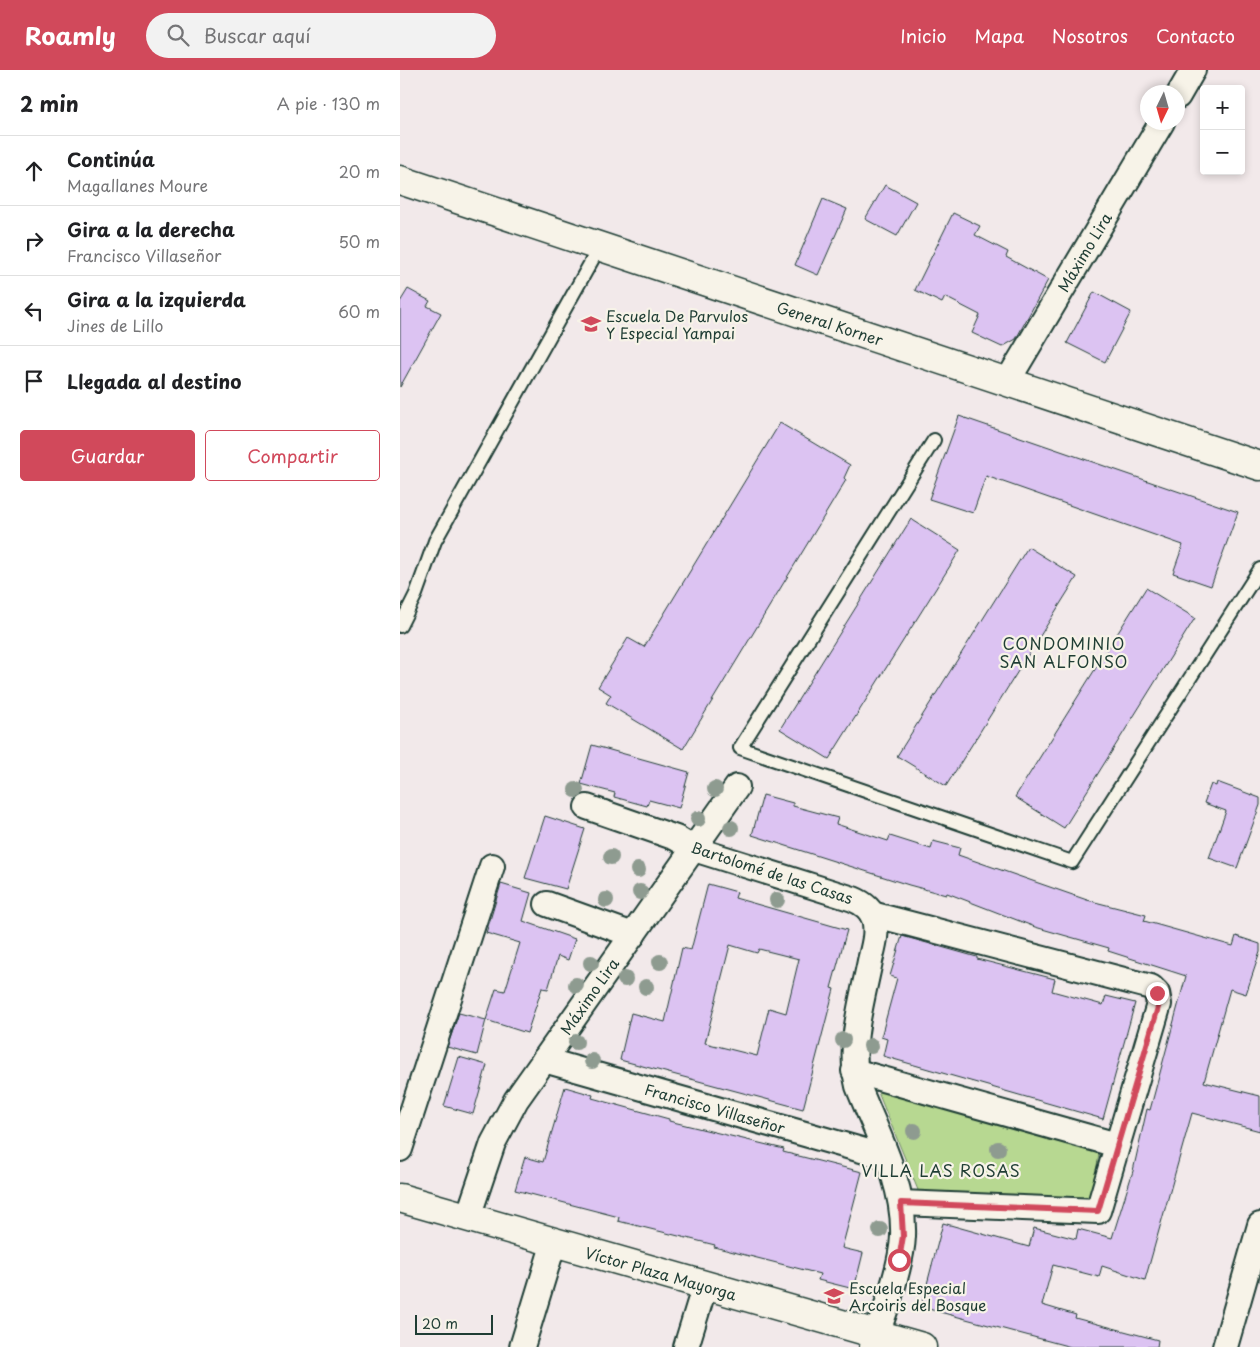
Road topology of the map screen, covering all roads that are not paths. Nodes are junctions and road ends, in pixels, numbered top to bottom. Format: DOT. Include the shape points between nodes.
graph roads {
  1 [pos="1193,70"];
  2 [pos="1184,85"];
  3 [pos="1157,130"];
  4 [pos="401,182"];
  5 [pos="600,246"];
  6 [pos="1007,382"];
  7 [pos="934,440"];
  8 [pos="1260,466"];
  9 [pos="1260,569"];
  10 [pos="400,626"];
  11 [pos="737,788"];
  12 [pos="587,807"];
  13 [pos="694,849"];
  14 [pos="492,866"];
  15 [pos="548,904"];
  16 [pos="872,914"];
  17 [pos="633,935"];
  18 [pos="544,1060"];
  19 [pos="854,1071"];
  20 [pos="1117,1145"];
  21 [pos="400,1149"];
  22 [pos="886,1157"];
  23 [pos="400,1198"];
  24 [pos="901,1203"];
  25 [pos="468,1217"];
  26 [pos="1260,1225"];
  27 [pos="554,1242"];
  28 [pos="705,1285"];
  29 [pos="875,1340"];
  30 [pos="522,1347"];
  31 [pos="686,1347"];
  32 [pos="922,1347"];
  33 [pos="1225,1347"];
  1 -- 2 [label="street"];
  3 -- 6 [label="street, Máximo Lira"];
  4 -- 5 [label="street, General Korner"];
  5 -- 6 [label="street, General Korner"];
  5 -- 10 [label="lane" via="435,541 416,594"];
  6 -- 8 [label="street, General Korner"];
  7 -- 9 [label="lane" via="740,748 1072,862"];
  11 -- 13 [label="street, Máximo Lira"];
  12 -- 13 [label="street, Bartolomé de las Casas" via="676,838"];
  13 -- 16 [label="street, Bartolomé de las Casas" via="853,899 861,902"];
  13 -- 17 [label="street, Máximo Lira"];
  14 -- 21 [label="street"];
  15 -- 17 [label="street"];
  16 -- 19 [label="street" via="875,935 854,1044"];
  16 -- 20 [label="street, Bartolomé de las Casas" via="1151,986 1157,993 1159,1004"];
  17 -- 18 [label="street, Máximo Lira"];
  18 -- 22 [label="street, Francisco Villaseñor"];
  18 -- 25 [label="street, Máximo Lira" via="516,1100 493,1143"];
  19 -- 20 [label="street"];
  19 -- 22 [label="street"];
  20 -- 24 [label="street" via="1098,1211"];
  22 -- 24 [label="street"];
  23 -- 25 [label="street, Víctor Plaza Mayorga"];
  24 -- 29 [label="street" via="902,1248"];
  25 -- 27 [label="street, Víctor Plaza Mayorga"];
  26 -- 33 [label="street"];
  27 -- 28 [label="street, Víctor Plaza Mayorga"];
  27 -- 30 [label="street"];
  28 -- 29 [label="street, Víctor Plaza Mayorga"];
  28 -- 31 [label="street"];
  29 -- 32 [label="street, Víctor Plaza Mayorga"];
}
